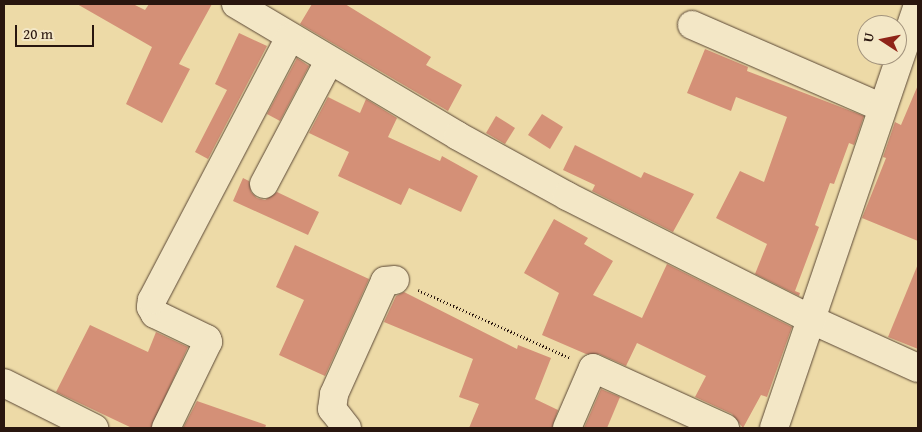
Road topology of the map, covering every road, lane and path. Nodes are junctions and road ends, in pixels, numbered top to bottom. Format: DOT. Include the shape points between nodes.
graph roads {
  1 [pos="236,4"];
  2 [pos="918,5"];
  3 [pos="692,25"];
  4 [pos="290,37"];
  5 [pos="329,61"];
  6 [pos="881,107"];
  7 [pos="264,184"];
  8 [pos="395,280"];
  9 [pos="805,338"];
  10 [pos="594,368"];
  11 [pos="918,368"];
  12 [pos="4,383"];
  13 [pos="94,428"];
  14 [pos="166,428"];
  15 [pos="347,428"];
  16 [pos="567,428"];
  17 [pos="725,428"];
  18 [pos="774,428"];
  1 -- 4 [label="street"];
  2 -- 6 [label="street"];
  3 -- 6 [label="street"];
  4 -- 5 [label="street"];
  4 -- 14 [label="street" via="152,300 155,314 208,342"];
  5 -- 7 [label="street"];
  5 -- 9 [label="street" via="567,196"];
  6 -- 9 [label="street"];
  8 -- 10 [label="path"];
  8 -- 15 [label="street" via="385,281 334,394 332,409"];
  9 -- 11 [label="street"];
  9 -- 18 [label="street"];
  10 -- 16 [label="street"];
  10 -- 17 [label="street"];
  12 -- 13 [label="street"];
}
